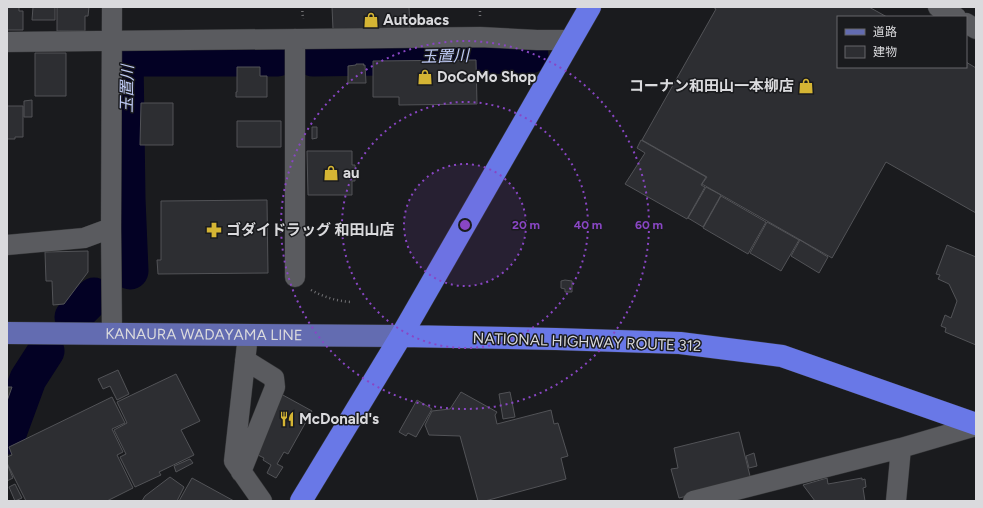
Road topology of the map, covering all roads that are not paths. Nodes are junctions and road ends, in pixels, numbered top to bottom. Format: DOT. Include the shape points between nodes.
graph roads {
  1 [pos="112,7"];
  2 [pos="590,7"];
  3 [pos="938,7"];
  4 [pos="954,16"];
  5 [pos="967,24"];
  6 [pos="976,29"];
  7 [pos="295,39"];
  8 [pos="112,40"];
  9 [pos="571,40"];
  10 [pos="7,42"];
  11 [pos="111,228"];
  12 [pos="7,245"];
  13 [pos="295,277"];
  14 [pos="7,333"];
  15 [pos="112,334"];
  16 [pos="248,335"];
  17 [pos="402,336"];
  18 [pos="245,360"];
  19 [pos="976,425"];
  20 [pos="901,448"];
  21 [pos="241,472"];
  22 [pos="262,501"];
  23 [pos="301,501"];
  24 [pos="693,501"];
  25 [pos="896,501"];
  1 -- 8 [label="street"];
  2 -- 9 [label="highway"];
  3 -- 4 [label="street"];
  5 -- 6 [label="street"];
  7 -- 8 [label="street"];
  7 -- 9 [label="street" via="480,37"];
  7 -- 13 [label="street"];
  8 -- 10 [label="street"];
  8 -- 11 [label="street"];
  9 -- 17 [label="highway"];
  11 -- 12 [label="street" via="84,238"];
  11 -- 15 [label="street"];
  14 -- 15 [label="main road, KANAURA WADAYAMA LINE"];
  15 -- 16 [label="main road, KANAURA WADAYAMA LINE"];
  16 -- 17 [label="main road, KANAURA WADAYAMA LINE"];
  16 -- 18 [label="street"];
  17 -- 19 [label="highway, NATIONAL HIGHWAY ROUTE 312" via="680,343 782,356"];
  17 -- 23 [label="highway"];
  18 -- 21 [label="street" via="234,461"];
  18 -- 21 [label="street" via="274,378 275,387"];
  19 -- 20 [label="street"];
  20 -- 24 [label="street"];
  20 -- 25 [label="street"];
  21 -- 22 [label="street"];
}
